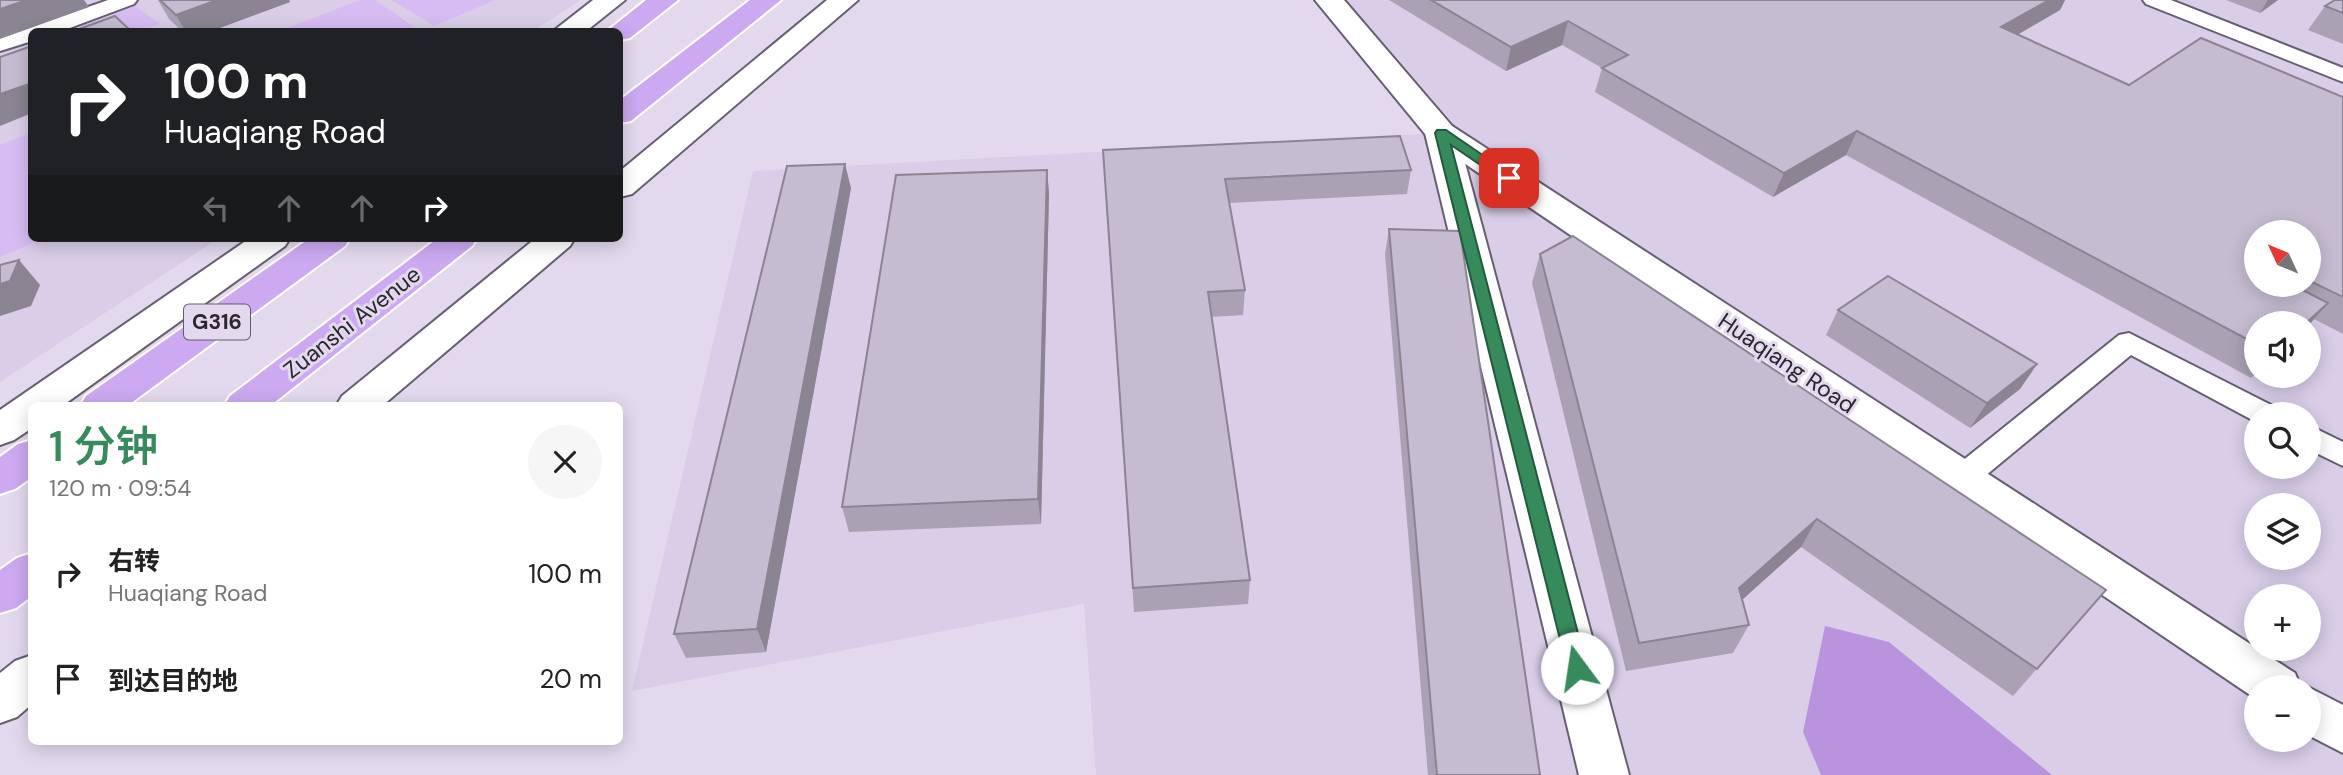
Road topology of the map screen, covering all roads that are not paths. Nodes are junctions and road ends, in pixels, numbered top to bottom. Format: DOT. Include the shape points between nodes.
graph roads {
  1 [pos="127,0"];
  2 [pos="611,0"];
  3 [pos="664,0"];
  4 [pos="767,0"];
  5 [pos="844,0"];
  6 [pos="1329,0"];
  7 [pos="2153,0"];
  8 [pos="49,28"];
  9 [pos="572,28"];
  10 [pos="623,30"];
  11 [pos="28,35"];
  12 [pos="0,45"];
  13 [pos="2343,76"];
  14 [pos="623,112"];
  15 [pos="1441,133"];
  16 [pos="623,184"];
  17 [pos="267,242"];
  18 [pos="327,242"];
  19 [pos="455,242"];
  20 [pos="553,242"];
  21 [pos="40,402"];
  22 [pos="106,402"];
  23 [pos="249,402"];
  24 [pos="361,402"];
  25 [pos="2244,403"];
  26 [pos="28,410"];
  27 [pos="0,430"];
  28 [pos="2321,443"];
  29 [pos="2343,455"];
  30 [pos="28,458"];
  31 [pos="0,478"];
  32 [pos="1962,478"];
  33 [pos="28,574"];
  34 [pos="0,595"];
  35 [pos="2258,675"];
  36 [pos="28,678"];
  37 [pos="0,702"];
  38 [pos="2321,717"];
  39 [pos="2343,731"];
  40 [pos="1604,775"];
  1 -- 8 [label="lane"];
  2 -- 9 [label="street"];
  3 -- 10 [label="highway"];
  4 -- 14 [label="highway"];
  5 -- 16 [label="street"];
  6 -- 15 [label="street, Huaqiang Road"];
  7 -- 13 [label="lane"];
  11 -- 12 [label="lane"];
  15 -- 32 [label="street, Huaqiang Road"];
  15 -- 40 [label="street"];
  17 -- 21 [label="street"];
  18 -- 22 [label="highway, G316"];
  19 -- 23 [label="highway, Zuanshi Avenue"];
  20 -- 24 [label="street"];
  25 -- 32 [label="lane" via="2129,342"];
  26 -- 27 [label="street"];
  28 -- 29 [label="lane"];
  30 -- 31 [label="highway"];
  32 -- 35 [label="street, Huaqiang Road"];
  33 -- 34 [label="highway"];
  36 -- 37 [label="street"];
  38 -- 39 [label="street"];
}
